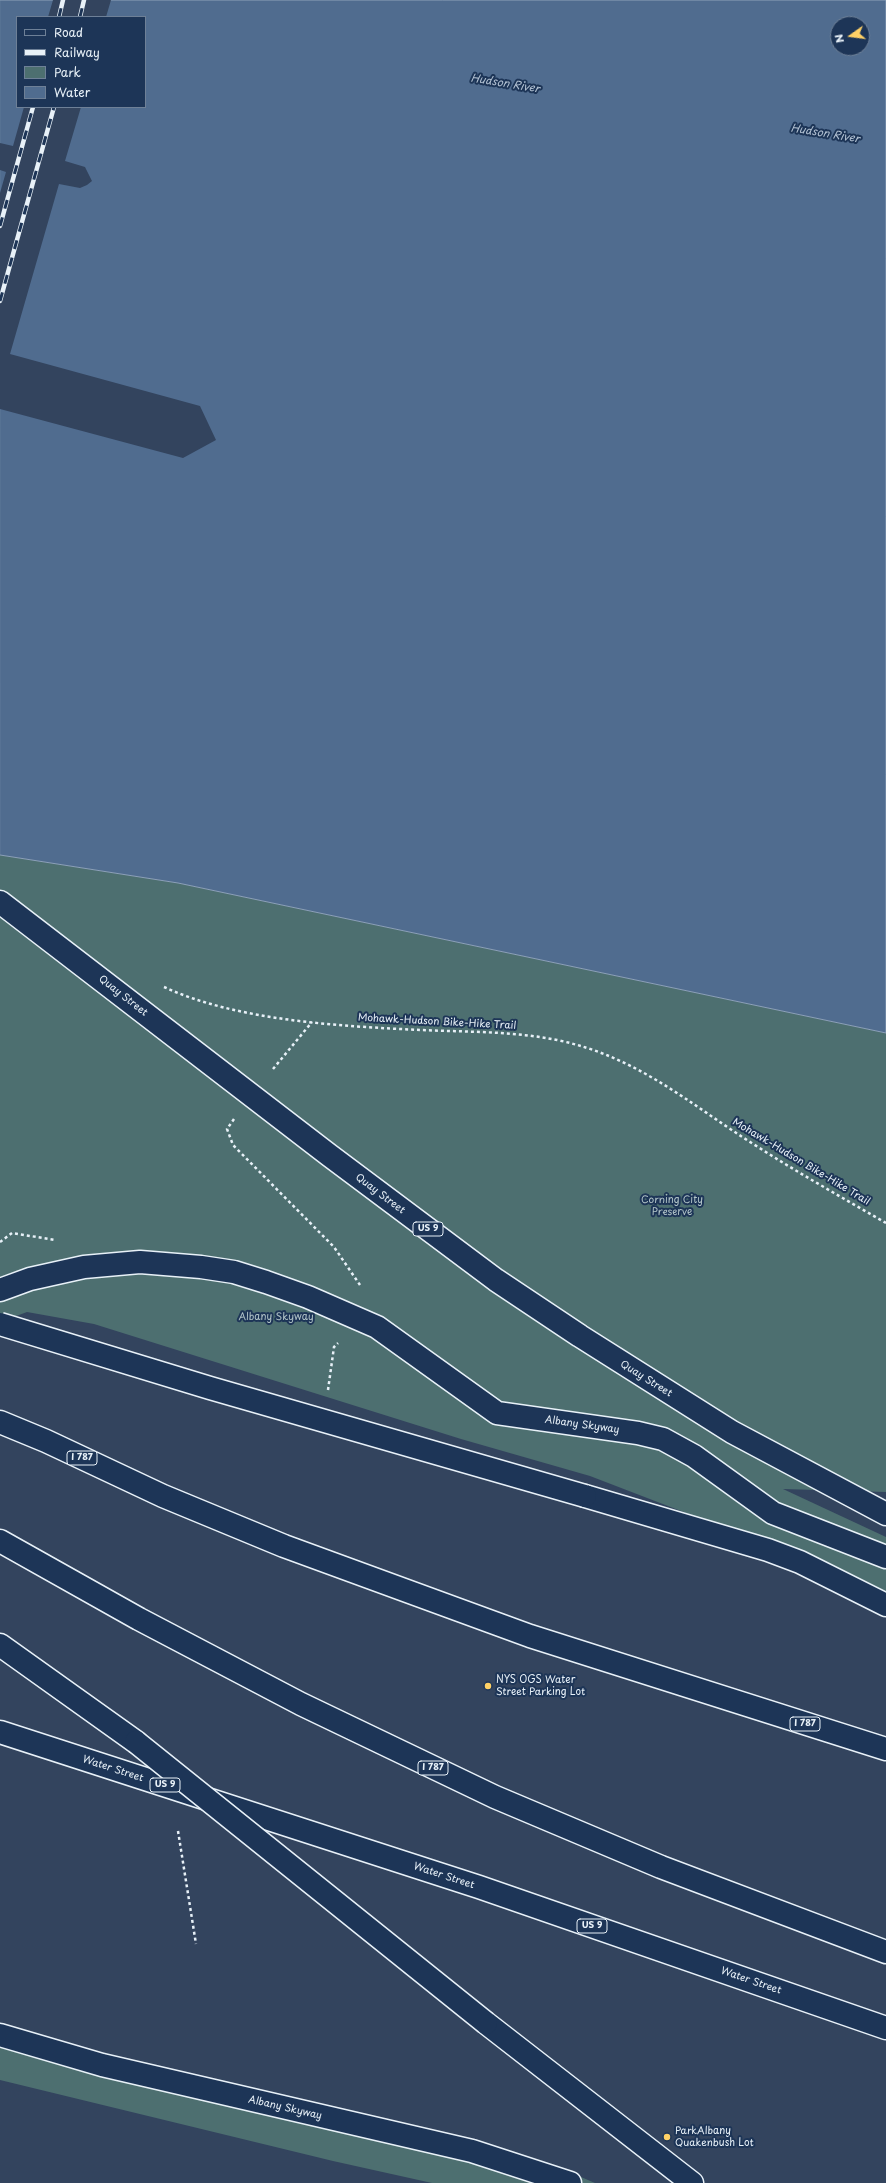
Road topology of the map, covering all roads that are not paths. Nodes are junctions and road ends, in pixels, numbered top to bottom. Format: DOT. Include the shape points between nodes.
graph roads {
  1 [pos="0,902"];
  2 [pos="0,1290"];
  3 [pos="0,1324"];
  4 [pos="0,1422"];
  5 [pos="886,1514"];
  6 [pos="0,1541"];
  7 [pos="886,1557"];
  8 [pos="886,1605"];
  9 [pos="0,1645"];
  10 [pos="725,1699"];
  11 [pos="0,1732"];
  12 [pos="886,1733"];
  13 [pos="886,1749"];
  14 [pos="886,1952"];
  15 [pos="886,2028"];
  16 [pos="0,2035"];
  17 [pos="570,2183"];
  18 [pos="692,2183"];
  1 -- 5 [label="main road, Quay Street / US 9" via="496,1280 599,1349 732,1432"];
  2 -- 7 [label="main road, Albany Skyway" via="30,1279 84,1267 133,1263 169,1263 234,1272 308,1297 378,1327 497,1413 638,1433 662,1439 694,1456 773,1513"];
  3 -- 8 [label="main road, bridge" via="210,1388 734,1539 800,1562"];
  4 -- 10 [label="main road, I 787" via="163,1496 284,1546 530,1636"];
  6 -- 14 [label="main road, I 787" via="138,1619 301,1704 495,1797 661,1867"];
  9 -- 18 [label="main road, bridge" via="136,1742 486,2023"];
  10 -- 12 [label="main road"];
  10 -- 13 [label="main road, I 787"];
  11 -- 15 [label="main road, Water Street / US 9" via="479,1887"];
  16 -- 17 [label="main road, Albany Skyway" via="102,2065 472,2151"];
}
